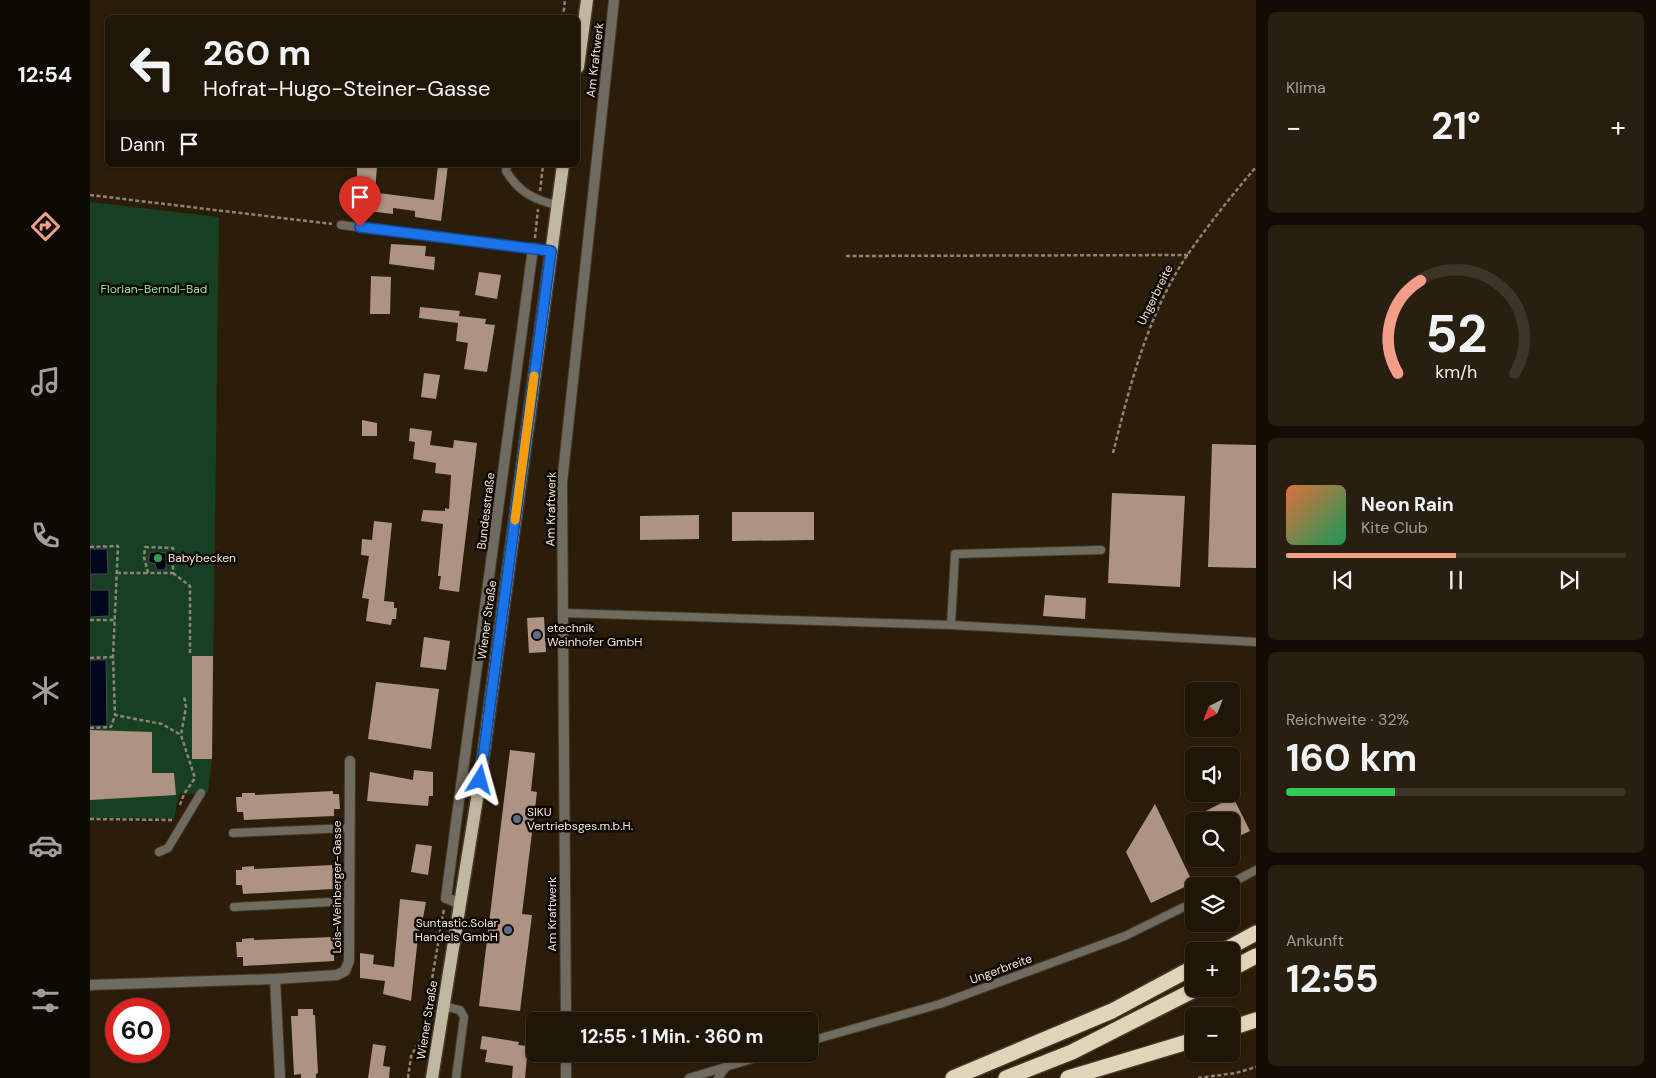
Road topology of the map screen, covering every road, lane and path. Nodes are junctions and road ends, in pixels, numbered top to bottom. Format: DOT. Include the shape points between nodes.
graph roads {
  1 [pos="565,0"];
  2 [pos="586,0"];
  3 [pos="614,0"];
  4 [pos="563,15"];
  5 [pos="580,40"];
  6 [pos="507,167"];
  7 [pos="563,167"];
  8 [pos="1256,167"];
  9 [pos="90,195"];
  10 [pos="557,205"];
  11 [pos="340,225"];
  12 [pos="534,248"];
  13 [pos="551,251"];
  14 [pos="1188,255"];
  15 [pos="846,256"];
  16 [pos="1113,453"];
  17 [pos="90,547"];
  18 [pos="1101,550"];
  19 [pos="117,573"];
  20 [pos="148,573"];
  21 [pos="173,573"];
  22 [pos="563,612"];
  23 [pos="90,620"];
  24 [pos="115,620"];
  25 [pos="951,625"];
  26 [pos="1256,642"];
  27 [pos="190,653"];
  28 [pos="113,657"];
  29 [pos="90,658"];
  30 [pos="184,696"];
  31 [pos="115,715"];
  32 [pos="90,728"];
  33 [pos="181,735"];
  34 [pos="350,761"];
  35 [pos="463,778"];
  36 [pos="480,780"];
  37 [pos="201,794"];
  38 [pos="178,811"];
  39 [pos="90,819"];
  40 [pos="176,820"];
  41 [pos="350,828"];
  42 [pos="233,833"];
  43 [pos="159,852"];
  44 [pos="1256,870"];
  45 [pos="1240,879"];
  46 [pos="446,898"];
  47 [pos="350,901"];
  48 [pos="459,903"];
  49 [pos="1185,906"];
  50 [pos="234,907"];
  51 [pos="1256,933"];
  52 [pos="1240,942"];
  53 [pos="1256,956"];
  54 [pos="1240,964"];
  55 [pos="1185,973"];
  56 [pos="275,979"];
  57 [pos="90,985"];
  58 [pos="1185,995"];
  59 [pos="443,1006"];
  60 [pos="566,1012"];
  61 [pos="1256,1020"];
  62 [pos="1240,1025"];
  63 [pos="818,1039"];
  64 [pos="1185,1043"];
  65 [pos="566,1062"];
  66 [pos="741,1062"];
  67 [pos="727,1066"];
  68 [pos="1256,1067"];
  69 [pos="280,1078"];
  70 [pos="408,1078"];
  71 [pos="432,1078"];
  72 [pos="456,1078"];
  73 [pos="566,1078"];
  74 [pos="689,1078"];
  75 [pos="718,1078"];
  76 [pos="953,1078"];
  77 [pos="1006,1078"];
  78 [pos="1068,1078"];
  79 [pos="1198,1078"];
  1 -- 4 [label="path"];
  2 -- 5 [label="main road"];
  3 -- 22 [label="street, Am Kraftwerk" via="562,483"];
  6 -- 10 [label="lane" via="506,172 522,192 539,201"];
  7 -- 10 [label="main road, Wiener Straße"];
  8 -- 14 [label="path, Ungerbreite"];
  9 -- 11 [label="path"];
  10 -- 13 [label="main road, Wiener Straße"];
  11 -- 12 [label="lane"];
  12 -- 13 [label="lane"];
  12 -- 35 [label="street, Bundesstraße"];
  13 -- 36 [label="main road, Wiener Straße"];
  14 -- 15 [label="path"];
  14 -- 16 [label="path, Ungerbreite" via="1148,336 1129,390"];
  17 -- 19 [label="path" via="118,546"];
  18 -- 25 [label="lane" via="955,554"];
  19 -- 20 [label="path"];
  19 -- 24 [label="path"];
  20 -- 21 [label="path"];
  20 -- 21 [label="path" via="145,547 173,548"];
  21 -- 27 [label="path" via="190,586"];
  22 -- 25 [label="lane"];
  22 -- 60 [label="street, Am Kraftwerk"];
  23 -- 24 [label="path"];
  24 -- 28 [label="path"];
  25 -- 26 [label="lane"];
  28 -- 29 [label="path"];
  28 -- 31 [label="path"];
  30 -- 33 [label="path" via="186,707"];
  31 -- 32 [label="path" via="111,727"];
  31 -- 33 [label="path" via="162,724"];
  33 -- 38 [label="path" via="195,778"];
  34 -- 41 [label="street, Lois-Weinberger-Gasse"];
  35 -- 36 [label="street"];
  35 -- 46 [label="street, Bundesstraße"];
  36 -- 48 [label="main road, Wiener Straße"];
  37 -- 43 [label="lane" via="168,848"];
  39 -- 40 [label="path"];
  41 -- 42 [label="lane"];
  41 -- 47 [label="street, Lois-Weinberger-Gasse"];
  44 -- 45 [label="lane"];
  46 -- 48 [label="street"];
  46 -- 70 [label="path" via="422,1037 410,1056"];
  47 -- 50 [label="lane"];
  47 -- 56 [label="street, Lois-Weinberger-Gasse" via="349,961 345,971 336,975"];
  48 -- 59 [label="main road, Wiener Straße"];
  49 -- 63 [label="lane, Ungerbreite" via="1125,936 940,1004"];
  51 -- 52 [label="highway"];
  53 -- 54 [label="highway"];
  55 -- 76 [label="highway" via="1112,1011"];
  56 -- 57 [label="street, Lois-Weinberger-Gasse"];
  56 -- 69 [label="street"];
  58 -- 77 [label="highway" via="1072,1052"];
  59 -- 71 [label="main road, Wiener Straße"];
  59 -- 72 [label="lane" via="460,1010 464,1016"];
  61 -- 62 [label="highway"];
  64 -- 78 [label="highway"];
  65 -- 73 [label="street"];
  66 -- 67 [label="lane"];
  67 -- 74 [label="lane"];
  67 -- 75 [label="lane"];
  68 -- 79 [label="path"];
}
